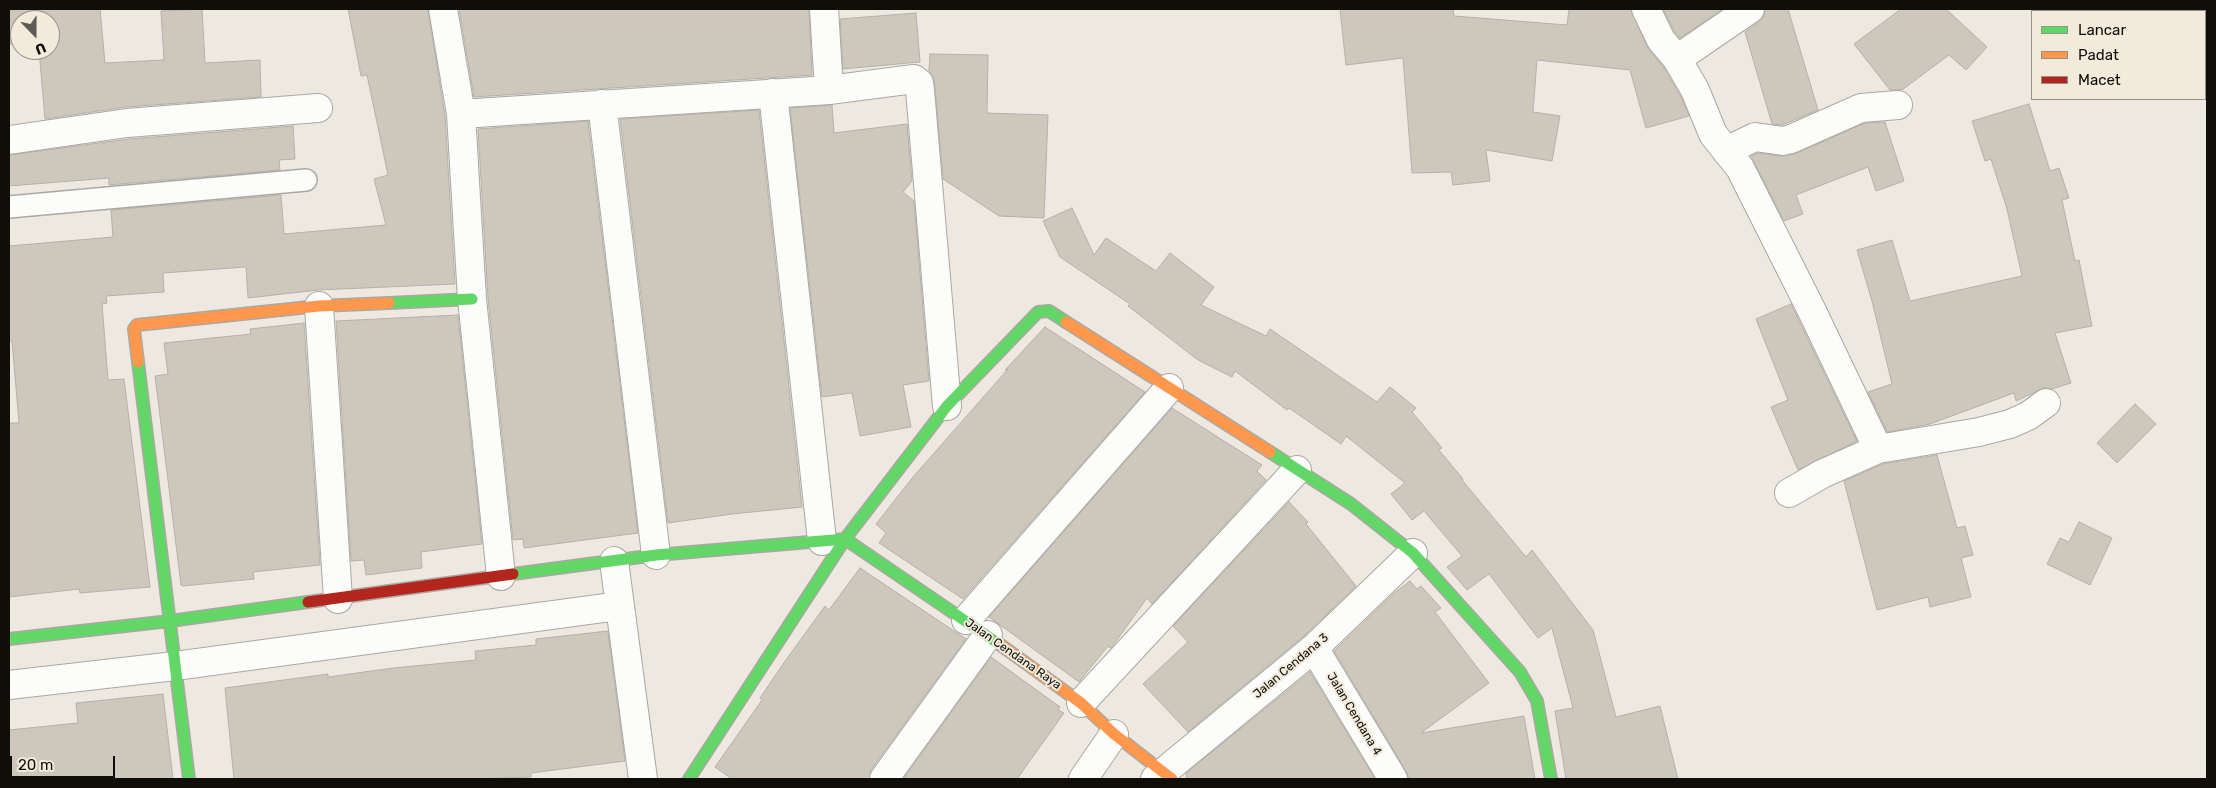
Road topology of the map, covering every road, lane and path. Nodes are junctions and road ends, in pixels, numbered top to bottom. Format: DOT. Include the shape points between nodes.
graph roads {
  1 [pos="443,9"];
  2 [pos="824,9"];
  3 [pos="1646,9"];
  4 [pos="1750,9"];
  5 [pos="1677,59"];
  6 [pos="829,90"];
  7 [pos="772,92"];
  8 [pos="602,104"];
  9 [pos="1898,104"];
  10 [pos="318,108"];
  11 [pos="461,114"];
  12 [pos="9,140"];
  13 [pos="1726,150"];
  14 [pos="306,180"];
  15 [pos="9,206"];
  16 [pos="472,299"];
  17 [pos="319,306"];
  18 [pos="1169,388"];
  19 [pos="2046,403"];
  20 [pos="947,406"];
  21 [pos="1878,449"];
  22 [pos="1297,470"];
  23 [pos="1790,493"];
  24 [pos="833,540"];
  25 [pos="1413,553"];
  26 [pos="656,555"];
  27 [pos="614,561"];
  28 [pos="501,576"];
  29 [pos="338,598"];
  30 [pos="619,606"];
  31 [pos="170,621"];
  32 [pos="977,628"];
  33 [pos="9,639"];
  34 [pos="1314,648"];
  35 [pos="175,666"];
  36 [pos="9,685"];
  37 [pos="1081,703"];
  38 [pos="1114,734"];
  39 [pos="1163,776"];
  40 [pos="189,779"];
  41 [pos="643,779"];
  42 [pos="689,779"];
  43 [pos="884,779"];
  44 [pos="1083,779"];
  45 [pos="1393,779"];
  46 [pos="1551,779"];
  1 -- 11 [label="street"];
  2 -- 6 [label="street"];
  3 -- 5 [label="street" via="1661,40"];
  4 -- 5 [label="street"];
  5 -- 13 [label="street" via="1695,90 1713,134"];
  6 -- 7 [label="street"];
  6 -- 20 [label="street" via="914,79 919,83"];
  7 -- 8 [label="street"];
  7 -- 24 [label="street"];
  8 -- 11 [label="street"];
  8 -- 26 [label="street"];
  9 -- 13 [label="street" via="1861,108 1791,140 1756,138"];
  10 -- 12 [label="street" via="127,123"];
  11 -- 16 [label="street"];
  13 -- 21 [label="street" via="1740,168"];
  14 -- 15 [label="lane"];
  16 -- 17 [label="street"];
  16 -- 28 [label="street"];
  17 -- 29 [label="street"];
  17 -- 31 [label="street" via="142,324 134,329"];
  18 -- 20 [label="street" via="1044,310 1038,312"];
  18 -- 22 [label="street"];
  18 -- 32 [label="street"];
  19 -- 21 [label="street" via="2019,421 1979,432"];
  20 -- 24 [label="street"];
  21 -- 23 [label="street" via="1822,474"];
  22 -- 25 [label="street" via="1351,504"];
  22 -- 37 [label="street"];
  24 -- 26 [label="street"];
  24 -- 32 [label="street, Jalan Cendana Raya"];
  24 -- 42 [label="street"];
  25 -- 34 [label="street, Jalan Cendana 3"];
  25 -- 46 [label="street" via="1520,672 1536,701"];
  26 -- 27 [label="street"];
  27 -- 28 [label="street"];
  27 -- 30 [label="street"];
  28 -- 29 [label="street"];
  29 -- 31 [label="street"];
  30 -- 35 [label="street"];
  30 -- 41 [label="street"];
  31 -- 33 [label="street"];
  31 -- 35 [label="street"];
  32 -- 37 [label="street, Jalan Cendana Raya"];
  32 -- 43 [label="street"];
  34 -- 39 [label="street, Jalan Cendana 3"];
  34 -- 45 [label="street, Jalan Cendana 4"];
  35 -- 36 [label="street"];
  35 -- 40 [label="street"];
  37 -- 38 [label="street, Jalan Cendana Raya"];
  38 -- 39 [label="street, Jalan Cendana Raya"];
  38 -- 44 [label="street"];
}
